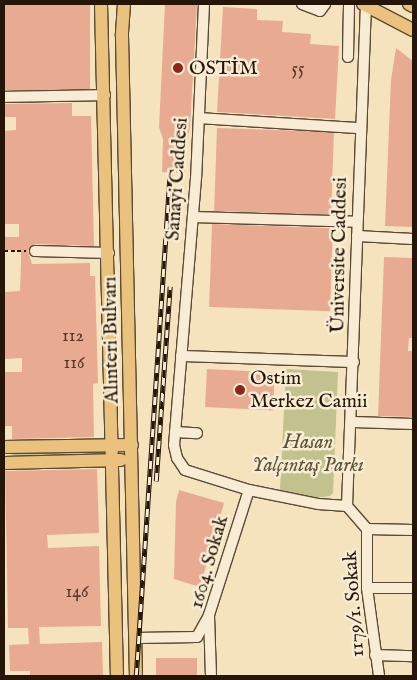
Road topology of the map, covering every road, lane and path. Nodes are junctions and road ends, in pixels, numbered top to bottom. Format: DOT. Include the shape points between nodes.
graph roads {
  1 [pos="101,4"];
  2 [pos="124,4"];
  3 [pos="204,4"];
  4 [pos="302,4"];
  5 [pos="325,4"];
  6 [pos="349,4"];
  7 [pos="364,4"];
  8 [pos="409,4"];
  9 [pos="413,6"];
  10 [pos="413,30"];
  11 [pos="348,57"];
  12 [pos="105,95"];
  13 [pos="4,97"];
  14 [pos="198,118"];
  15 [pos="360,128"];
  16 [pos="193,217"];
  17 [pos="357,222"];
  18 [pos="357,236"];
  19 [pos="413,239"];
  20 [pos="4,251"];
  21 [pos="35,251"];
  22 [pos="109,252"];
  23 [pos="181,356"];
  24 [pos="354,362"];
  25 [pos="352,422"];
  26 [pos="413,424"];
  27 [pos="175,432"];
  28 [pos="197,433"];
  29 [pos="132,445"];
  30 [pos="112,446"];
  31 [pos="4,447"];
  32 [pos="113,460"];
  33 [pos="132,460"];
  34 [pos="4,463"];
  35 [pos="249,490"];
  36 [pos="347,506"];
  37 [pos="367,529"];
  38 [pos="413,530"];
  39 [pos="367,588"];
  40 [pos="413,588"];
  41 [pos="209,615"];
  42 [pos="136,638"];
  43 [pos="375,655"];
  44 [pos="413,656"];
  45 [pos="117,676"];
  46 [pos="136,676"];
  47 [pos="211,676"];
  48 [pos="378,676"];
  1 -- 12 [label="main road, Alınteri Bulvarı"];
  2 -- 29 [label="main road, Alınteri Bulvarı" via="122,36"];
  3 -- 14 [label="street, Sanayi Caddesi"];
  4 -- 5 [label="street" via="320,11"];
  6 -- 11 [label="street"];
  7 -- 10 [label="main road"];
  7 -- 15 [label="street, Üniversite Caddesi"];
  8 -- 9 [label="main road"];
  12 -- 13 [label="street"];
  12 -- 22 [label="main road, Alınteri Bulvarı"];
  14 -- 15 [label="street"];
  14 -- 16 [label="street, Sanayi Caddesi"];
  15 -- 17 [label="street, Üniversite Caddesi"];
  16 -- 17 [label="street"];
  16 -- 23 [label="street, Sanayi Caddesi"];
  17 -- 18 [label="street, Üniversite Caddesi"];
  18 -- 19 [label="street"];
  18 -- 24 [label="street, Üniversite Caddesi"];
  20 -- 21 [label="path"];
  21 -- 22 [label="street"];
  22 -- 30 [label="main road, Alınteri Bulvarı"];
  23 -- 24 [label="street"];
  23 -- 27 [label="street, Sanayi Caddesi"];
  24 -- 25 [label="street, Üniversite Caddesi"];
  25 -- 26 [label="street"];
  25 -- 36 [label="street, Üniversite Caddesi"];
  27 -- 28 [label="street"];
  27 -- 35 [label="street, Sanayi Caddesi" via="176,452 185,470"];
  29 -- 30 [label="main road"];
  29 -- 33 [label="main road, Alınteri Bulvarı"];
  30 -- 31 [label="main road"];
  30 -- 32 [label="main road, Alınteri Bulvarı"];
  32 -- 33 [label="main road"];
  32 -- 34 [label="main road"];
  32 -- 45 [label="main road, Alınteri Bulvarı"];
  33 -- 42 [label="main road, Alınteri Bulvarı"];
  35 -- 36 [label="street" via="318,504"];
  35 -- 41 [label="street, 1604. Sokak"];
  36 -- 37 [label="street"];
  37 -- 38 [label="street"];
  37 -- 39 [label="street, 1179/1. Sokak"];
  39 -- 40 [label="street"];
  39 -- 43 [label="street, 1179/1. Sokak"];
  41 -- 42 [label="street" via="198,637"];
  41 -- 47 [label="street, 1604. Sokak"];
  42 -- 46 [label="main road, Alınteri Bulvarı"];
  43 -- 44 [label="street"];
  43 -- 48 [label="street, 1179/1. Sokak"];
}
